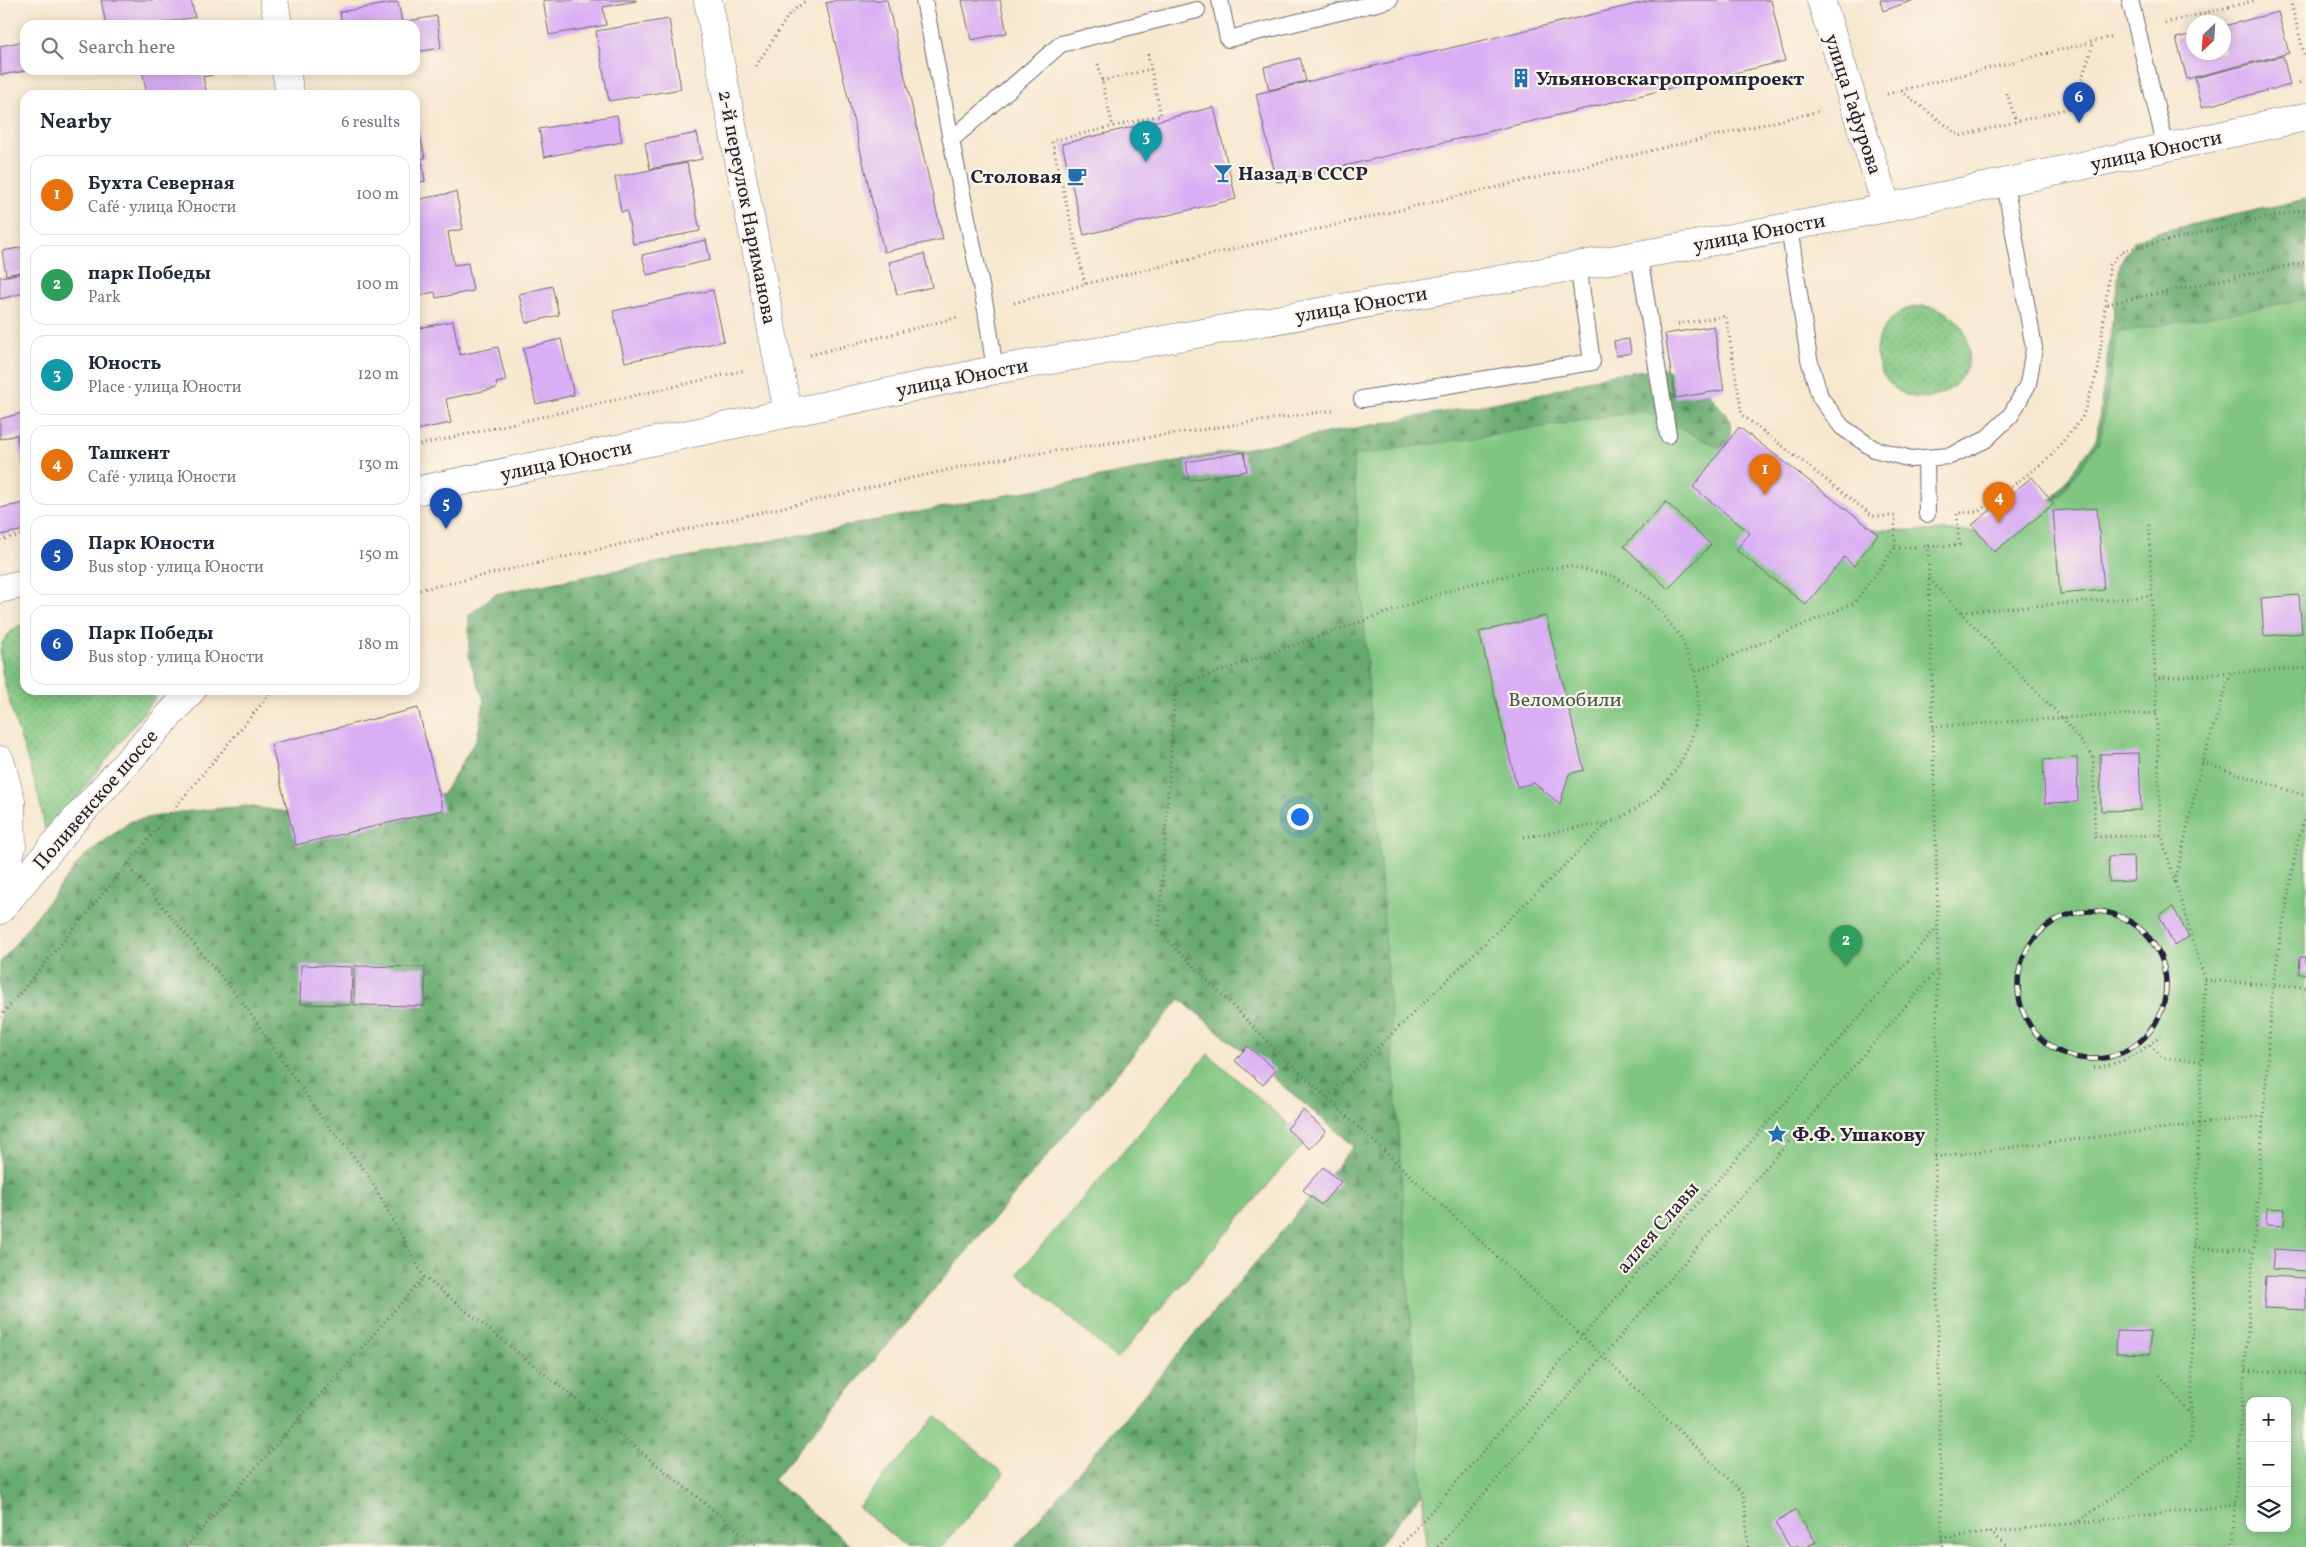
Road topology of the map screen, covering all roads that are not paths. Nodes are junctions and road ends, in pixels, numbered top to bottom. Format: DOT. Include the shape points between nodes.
graph roads {
  1 [pos="274,0"];
  2 [pos="708,0"];
  3 [pos="924,0"];
  4 [pos="1220,0"];
  5 [pos="1389,0"];
  6 [pos="1821,0"];
  7 [pos="2130,0"];
  8 [pos="1197,10"];
  9 [pos="277,20"];
  10 [pos="287,75"];
  11 [pos="289,90"];
  12 [pos="2306,117"];
  13 [pos="951,140"];
  14 [pos="2166,148"];
  15 [pos="2005,183"];
  16 [pos="1887,208"];
  17 [pos="1788,227"];
  18 [pos="1639,255"];
  19 [pos="1578,265"];
  20 [pos="995,370"];
  21 [pos="1362,398"];
  22 [pos="788,413"];
  23 [pos="1668,435"];
  24 [pos="1926,458"];
  25 [pos="420,490"];
  26 [pos="1927,514"];
  27 [pos="20,584"];
  28 [pos="0,589"];
  29 [pos="187,695"];
  30 [pos="0,760"];
  31 [pos="0,894"];
  32 [pos="0,910"];
  1 -- 9 [label="main road"];
  2 -- 22 [label="main road, 2-й переулок Нариманова"];
  3 -- 13 [label="lane"];
  4 -- 5 [label="lane" via="1228,38"];
  6 -- 16 [label="main road, улица Гафурова"];
  7 -- 14 [label="lane"];
  8 -- 13 [label="lane" via="1061,44"];
  10 -- 11 [label="main road"];
  12 -- 14 [label="main road, улица Юности"];
  13 -- 20 [label="lane"];
  14 -- 15 [label="main road, улица Юности"];
  15 -- 16 [label="main road, улица Юности"];
  15 -- 24 [label="lane" via="2034,348 2028,384 2011,415 1985,440 1950,456"];
  16 -- 17 [label="main road, улица Юности"];
  17 -- 18 [label="main road, улица Юности"];
  17 -- 24 [label="lane" via="1809,359 1820,397 1842,427 1874,449 1911,460"];
  18 -- 19 [label="main road, улица Юности"];
  18 -- 23 [label="lane"];
  19 -- 20 [label="main road, улица Юности"];
  19 -- 21 [label="lane" via="1592,362"];
  20 -- 22 [label="main road, улица Юности"];
  22 -- 25 [label="main road, улица Юности"];
  24 -- 26 [label="lane"];
  27 -- 28 [label="main road"];
  29 -- 32 [label="main road, Поливенское шоссе" via="73,822"];
  30 -- 31 [label="main road" via="10,801 12,846"];
}
